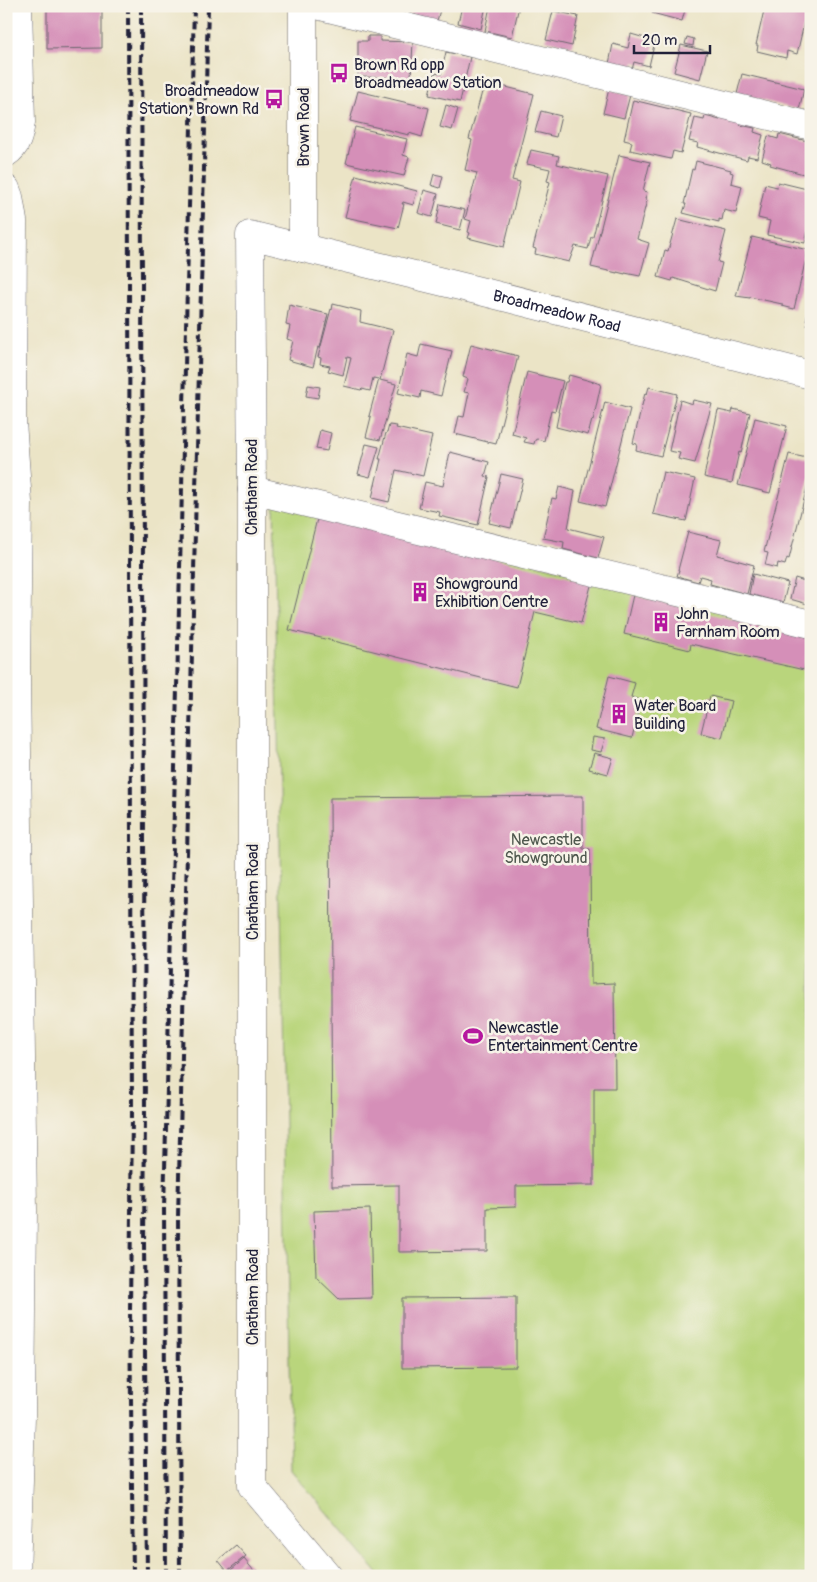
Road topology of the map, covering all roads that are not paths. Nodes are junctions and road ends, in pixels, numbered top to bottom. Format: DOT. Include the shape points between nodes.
graph roads {
  1 [pos="18,6"];
  2 [pos="303,6"];
  3 [pos="320,6"];
  4 [pos="811,126"];
  5 [pos="6,153"];
  6 [pos="6,189"];
  7 [pos="303,248"];
  8 [pos="811,375"];
  9 [pos="9,421"];
  10 [pos="252,490"];
  11 [pos="811,624"];
  12 [pos="11,674"];
  13 [pos="14,1201"];
  14 [pos="14,1422"];
  15 [pos="16,1576"];
  16 [pos="328,1576"];
  1 -- 5 [label="street" via="19,137 13,149"];
  2 -- 7 [label="street, Brown Road"];
  3 -- 4 [label="street"];
  6 -- 9 [label="street" via="12,221"];
  7 -- 8 [label="street, Broadmeadow Road"];
  7 -- 10 [label="street, Chatham Road" via="250,235"];
  9 -- 12 [label="street" via="18,502"];
  10 -- 11 [label="street"];
  10 -- 16 [label="street, Chatham Road" via="252,1486"];
  12 -- 13 [label="street"];
  13 -- 14 [label="street"];
  14 -- 15 [label="street"];
}
